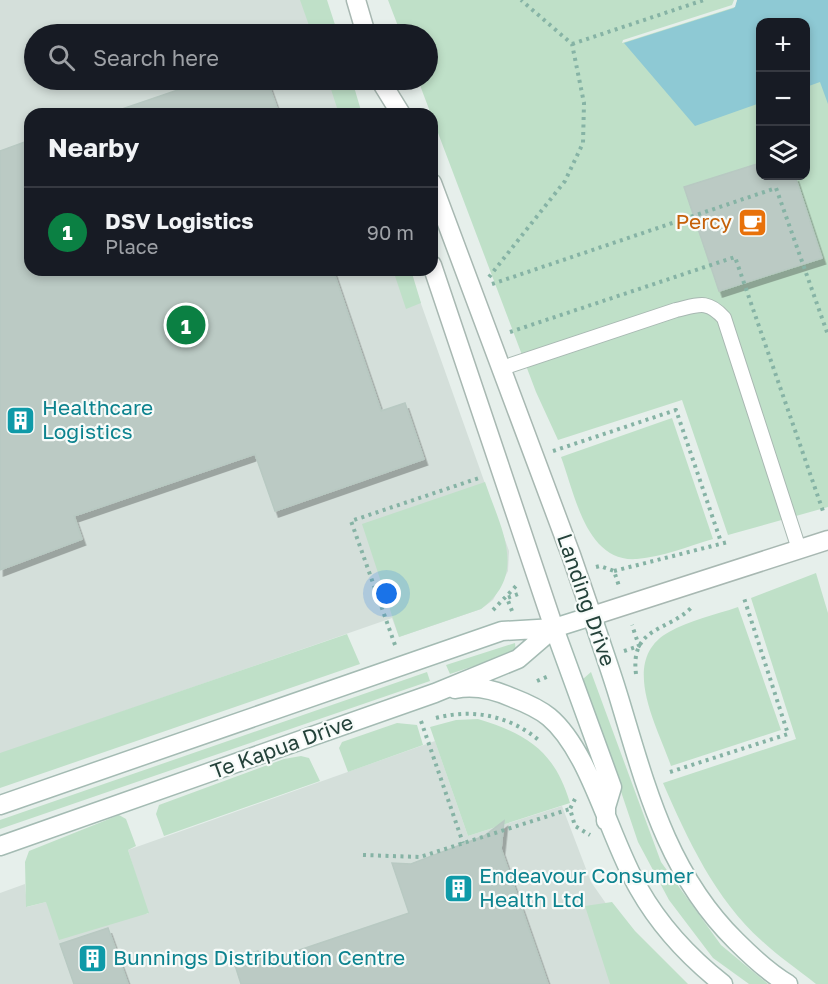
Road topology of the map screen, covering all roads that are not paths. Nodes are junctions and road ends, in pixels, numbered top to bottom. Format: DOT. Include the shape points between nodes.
graph roads {
  1 [pos="356,0"];
  2 [pos="363,24"];
  3 [pos="381,90"];
  4 [pos="385,90"];
  5 [pos="384,108"];
  6 [pos="397,108"];
  7 [pos="438,199"];
  8 [pos="436,276"];
  9 [pos="502,368"];
  10 [pos="828,540"];
  11 [pos="799,549"];
  12 [pos="592,616"];
  13 [pos="554,628"];
  14 [pos="435,693"];
  15 [pos="0,805"];
  16 [pos="606,822"];
  17 [pos="0,846"];
  18 [pos="723,984"];
  19 [pos="788,984"];
  1 -- 2 [label="street"];
  3 -- 5 [label="street"];
  4 -- 6 [label="street"];
  7 -- 9 [label="street, Landing Drive"];
  8 -- 13 [label="street, Landing Drive"];
  9 -- 11 [label="lane" via="676,310 701,304 715,307 724,318"];
  9 -- 12 [label="street, Landing Drive"];
  10 -- 11 [label="street, Te Kapua Drive"];
  11 -- 12 [label="street, Te Kapua Drive"];
  12 -- 13 [label="street, Te Kapua Drive"];
  12 -- 19 [label="street, Landing Drive" via="643,781 678,865 722,928"];
  13 -- 14 [label="street, Te Kapua Drive" via="518,659"];
  13 -- 15 [label="street, Te Kapua Drive" via="502,631"];
  13 -- 16 [label="street, Landing Drive" via="612,787"];
  14 -- 16 [label="street" via="481,688 544,713 576,748"];
  14 -- 17 [label="street, Te Kapua Drive"];
  16 -- 18 [label="street" via="639,890 660,921"];
}
